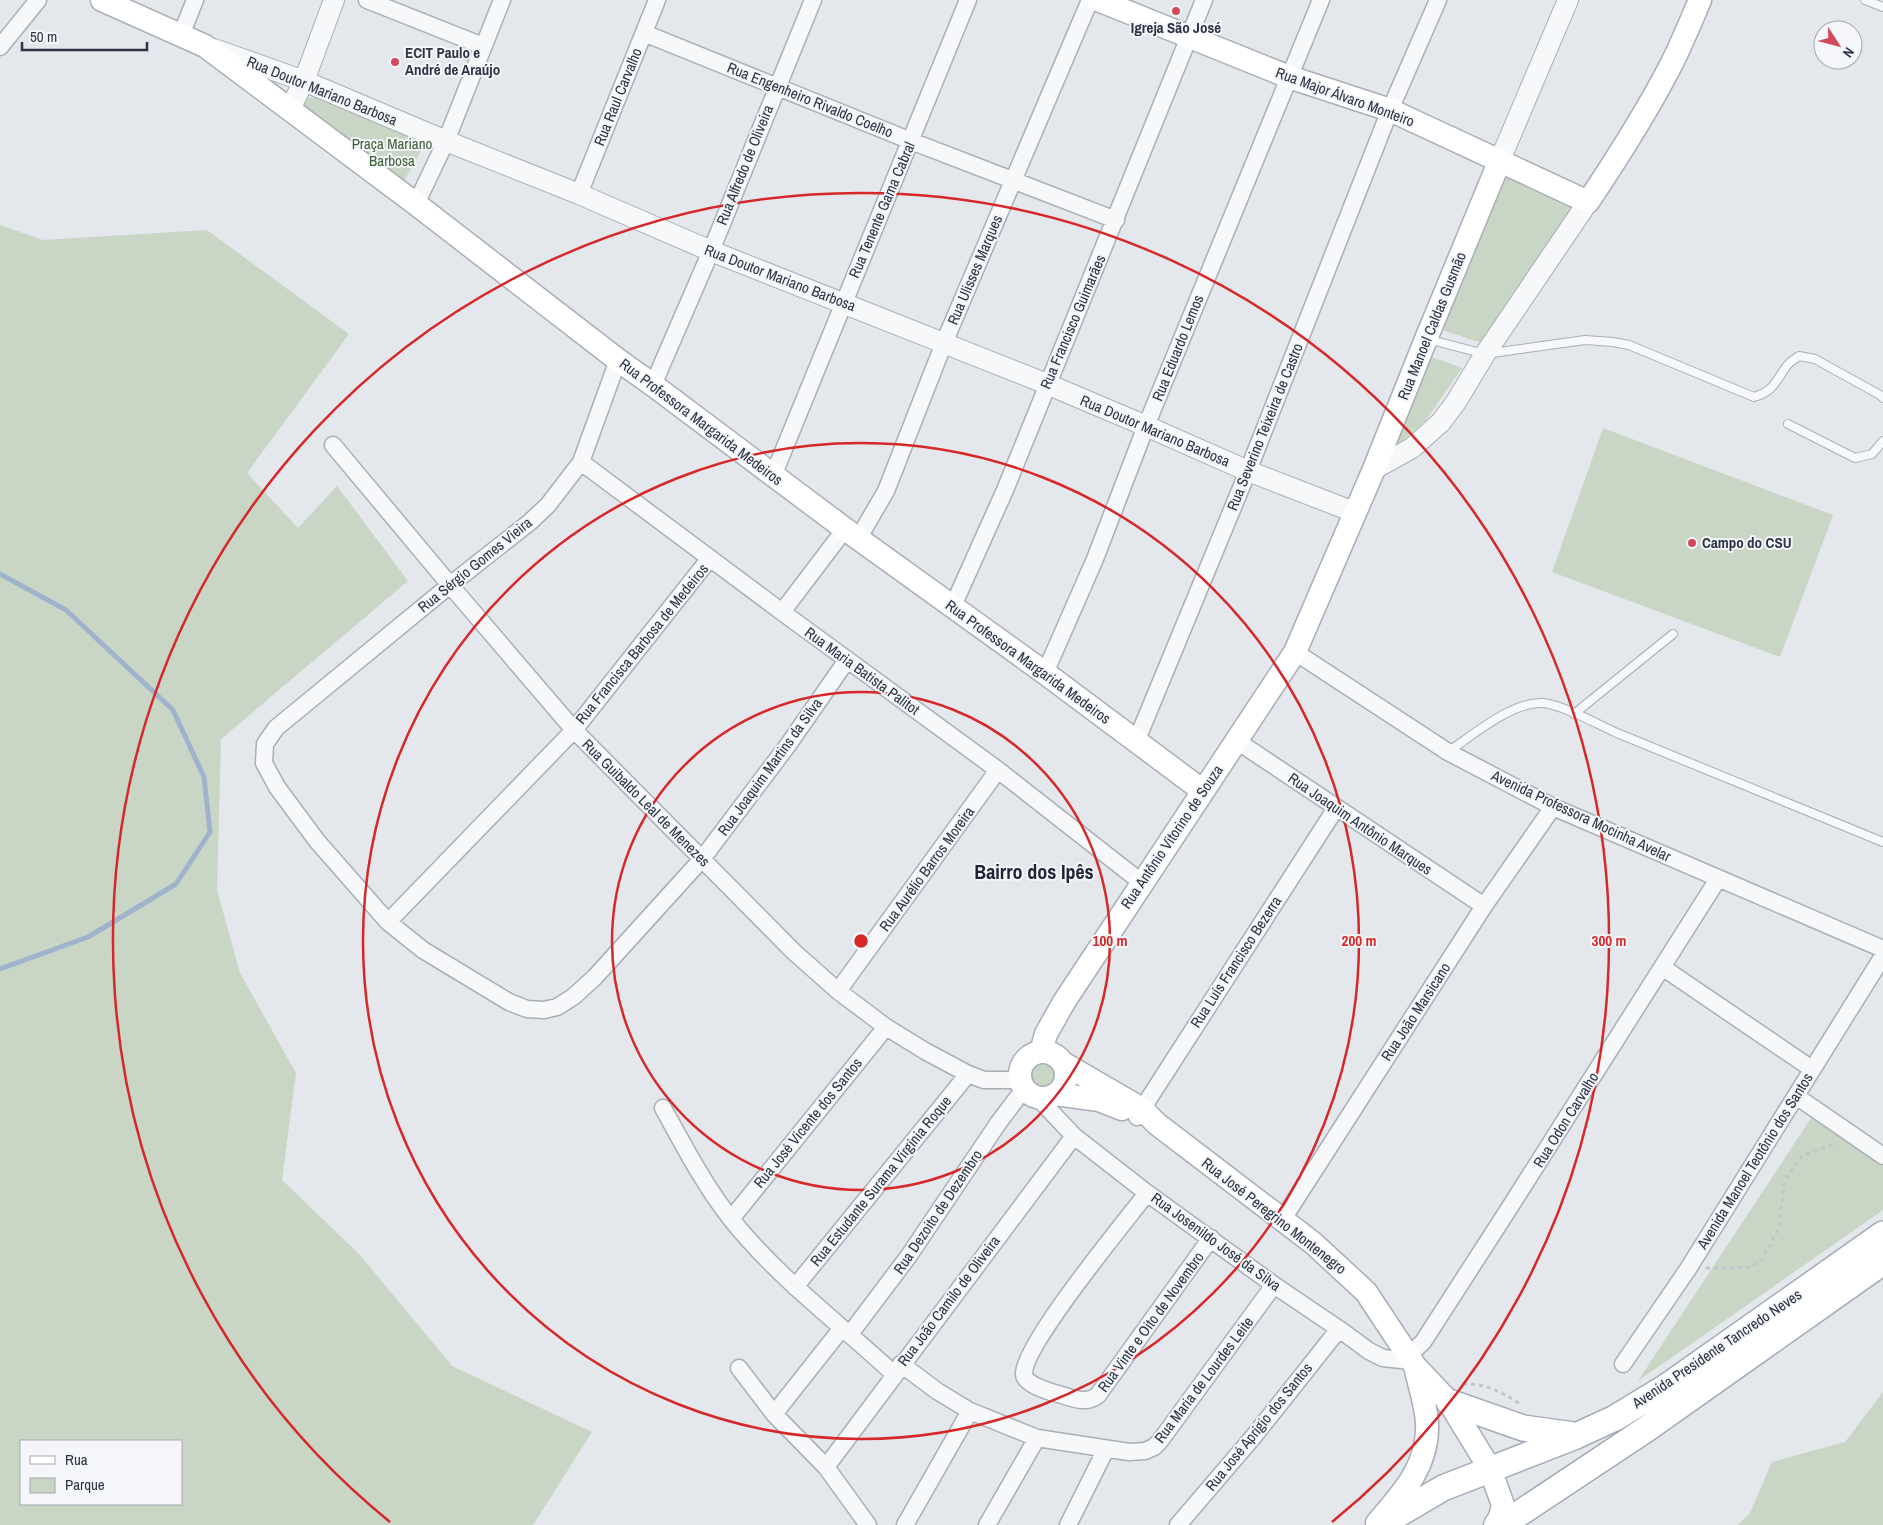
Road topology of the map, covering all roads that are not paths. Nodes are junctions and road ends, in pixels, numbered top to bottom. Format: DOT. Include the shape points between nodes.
graph roads {
  1 [pos="38,0"];
  2 [pos="102,0"];
  3 [pos="195,0"];
  4 [pos="334,0"];
  5 [pos="367,0"];
  6 [pos="502,0"];
  7 [pos="658,0"];
  8 [pos="813,0"];
  9 [pos="968,0"];
  10 [pos="1090,0"];
  11 [pos="1098,0"];
  12 [pos="1204,0"];
  13 [pos="1321,0"];
  14 [pos="1438,0"];
  15 [pos="1568,0"];
  16 [pos="1700,0"];
  17 [pos="1866,0"];
  18 [pos="1883,7"];
  19 [pos="644,33"];
  20 [pos="181,35"];
  21 [pos="1189,36"];
  22 [pos="205,46"];
  23 [pos="483,46"];
  24 [pos="0,47"];
  25 [pos="1289,77"];
  26 [pos="304,80"];
  27 [pos="777,85"];
  28 [pos="290,109"];
  29 [pos="1390,110"];
  30 [pos="446,141"];
  31 [pos="912,141"];
  32 [pos="1500,160"];
  33 [pos="1012,180"];
  34 [pos="579,194"];
  35 [pos="1588,202"];
  36 [pos="416,204"];
  37 [pos="1116,220"];
  38 [pos="711,252"];
  39 [pos="843,302"];
  40 [pos="1426,339"];
  41 [pos="944,343"];
  42 [pos="1485,354"];
  43 [pos="618,360"];
  44 [pos="1047,384"];
  45 [pos="653,385"];
  46 [pos="1883,398"];
  47 [pos="1788,424"];
  48 [pos="1146,426"];
  49 [pos="1883,441"];
  50 [pos="333,445"];
  51 [pos="581,462"];
  52 [pos="1374,469"];
  53 [pos="1248,471"];
  54 [pos="772,476"];
  55 [pos="1354,512"];
  56 [pos="852,534"];
  57 [pos="710,558"];
  58 [pos="450,585"];
  59 [pos="953,606"];
  60 [pos="782,612"];
  61 [pos="1674,634"];
  62 [pos="1295,652"];
  63 [pos="847,660"];
  64 [pos="1045,673"];
  65 [pos="1574,714"];
  66 [pos="276,728"];
  67 [pos="574,730"];
  68 [pos="1237,741"];
  69 [pos="1136,742"];
  70 [pos="1448,752"];
  71 [pos="998,770"];
  72 [pos="1203,791"];
  73 [pos="1553,807"];
  74 [pos="1336,808"];
  75 [pos="1883,842"];
  76 [pos="702,859"];
  77 [pos="1718,879"];
  78 [pos="1141,882"];
  79 [pos="1484,906"];
  80 [pos="388,922"];
  81 [pos="1883,949"];
  82 [pos="1883,956"];
  83 [pos="1662,967"];
  84 [pos="838,991"];
  85 [pos="886,1027"];
  86 [pos="1041,1052"];
  87 [pos="1063,1063"];
  88 [pos="1812,1069"];
  89 [pos="968,1074"];
  90 [pos="1034,1090"];
  91 [pos="1796,1096"];
  92 [pos="663,1108"];
  93 [pos="1145,1117"];
  94 [pos="1074,1136"];
  95 [pos="1883,1156"];
  96 [pos="1147,1193"];
  97 [pos="731,1218"];
  98 [pos="1283,1219"];
  99 [pos="1883,1234"];
  100 [pos="1211,1238"];
  101 [pos="1883,1262"];
  102 [pos="1274,1285"];
  103 [pos="795,1288"];
  104 [pos="1339,1328"];
  105 [pos="846,1331"];
  106 [pos="1411,1361"];
  107 [pos="1623,1364"];
  108 [pos="739,1368"];
  109 [pos="897,1369"];
  110 [pos="1445,1397"];
  111 [pos="970,1410"];
  112 [pos="774,1414"];
  113 [pos="1576,1436"];
  114 [pos="1037,1438"];
  115 [pos="1106,1449"];
  116 [pos="826,1466"];
  117 [pos="1490,1469"];
  118 [pos="868,1525"];
  119 [pos="905,1525"];
  120 [pos="987,1525"];
  121 [pos="1068,1525"];
  122 [pos="1178,1525"];
  123 [pos="1375,1525"];
  124 [pos="1380,1525"];
  125 [pos="1495,1525"];
  126 [pos="1502,1525"];
  1 -- 24 [label="street"];
  2 -- 20 [label="main road, Rua Professora Margarida Medeiros"];
  3 -- 20 [label="street"];
  4 -- 26 [label="street"];
  5 -- 23 [label="street"];
  6 -- 23 [label="street"];
  7 -- 19 [label="street, Rua Raul Carvalho"];
  8 -- 27 [label="street, Rua Alfredo de Oliveira"];
  9 -- 31 [label="street, Rua Tenente Gama Cabral"];
  10 -- 33 [label="street, Rua Ulisses Marques"];
  11 -- 21 [label="main road, Rua Major Álvaro Monteiro"];
  12 -- 21 [label="street, Rua Francisco Guimarães"];
  13 -- 25 [label="street, Rua Eduardo Lemos"];
  14 -- 29 [label="street, Rua Severino Teixeira de Castro"];
  15 -- 32 [label="street, Rua Manoel Caldas Gusmão"];
  16 -- 35 [label="main road" via="1650,103"];
  17 -- 18 [label="lane"];
  19 -- 27 [label="street, Rua Engenheiro Rivaldo Coelho"];
  19 -- 34 [label="street, Rua Raul Carvalho"];
  20 -- 22 [label="main road, Rua Professora Margarida Medeiros"];
  21 -- 25 [label="main road, Rua Major Álvaro Monteiro"];
  21 -- 37 [label="street, Rua Francisco Guimarães"];
  22 -- 26 [label="street, Rua Doutor Mariano Barbosa"];
  22 -- 28 [label="main road, Rua Professora Margarida Medeiros"];
  23 -- 30 [label="street"];
  25 -- 29 [label="main road, Rua Major Álvaro Monteiro"];
  25 -- 48 [label="street, Rua Eduardo Lemos"];
  26 -- 28 [label="street"];
  26 -- 30 [label="street, Rua Doutor Mariano Barbosa"];
  27 -- 31 [label="street, Rua Engenheiro Rivaldo Coelho"];
  27 -- 38 [label="street, Rua Alfredo de Oliveira"];
  28 -- 36 [label="main road, Rua Professora Margarida Medeiros"];
  29 -- 32 [label="main road, Rua Major Álvaro Monteiro"];
  29 -- 53 [label="street, Rua Severino Teixeira de Castro"];
  30 -- 34 [label="street, Rua Doutor Mariano Barbosa"];
  30 -- 36 [label="street"];
  31 -- 33 [label="street, Rua Engenheiro Rivaldo Coelho"];
  31 -- 39 [label="street, Rua Tenente Gama Cabral"];
  32 -- 35 [label="main road, Rua Major Álvaro Monteiro"];
  32 -- 40 [label="main road, Rua Manoel Caldas Gusmão"];
  33 -- 37 [label="street, Rua Engenheiro Rivaldo Coelho"];
  33 -- 41 [label="street, Rua Ulisses Marques"];
  34 -- 38 [label="street, Rua Doutor Mariano Barbosa"];
  35 -- 42 [label="street"];
  36 -- 43 [label="main road, Rua Professora Margarida Medeiros"];
  37 -- 44 [label="street, Rua Francisco Guimarães"];
  38 -- 39 [label="street, Rua Doutor Mariano Barbosa"];
  38 -- 45 [label="street, Rua Alfredo de Oliveira"];
  39 -- 41 [label="street, Rua Doutor Mariano Barbosa"];
  39 -- 54 [label="street, Rua Tenente Gama Cabral"];
  40 -- 42 [label="lane"];
  40 -- 52 [label="main road, Rua Manoel Caldas Gusmão"];
  41 -- 44 [label="street, Rua Doutor Mariano Barbosa"];
  41 -- 56 [label="street, Rua Ulisses Marques" via="886,491"];
  42 -- 46 [label="lane" via="1585,340 1613,342 1754,397 1774,387 1787,365 1799,356 1815,359"];
  42 -- 52 [label="street" via="1456,402 1427,436"];
  43 -- 45 [label="main road, Rua Professora Margarida Medeiros"];
  43 -- 51 [label="street, Rua Sérgio Gomes Vieira"];
  44 -- 48 [label="street, Rua Doutor Mariano Barbosa"];
  44 -- 59 [label="street, Rua Francisco Guimarães" via="1005,490"];
  45 -- 54 [label="main road, Rua Professora Margarida Medeiros"];
  47 -- 49 [label="lane" via="1855,458 1872,454"];
  48 -- 53 [label="street, Rua Doutor Mariano Barbosa"];
  48 -- 64 [label="street, Rua Eduardo Lemos" via="1095,558"];
  50 -- 58 [label="street, Rua Guibaldo Leal de Menezes"];
  51 -- 57 [label="street, Rua Maria Batista Palitot"];
  51 -- 58 [label="street, Rua Sérgio Gomes Vieira" via="559,492 530,522"];
  52 -- 55 [label="main road, Rua Manoel Caldas Gusmão"];
  53 -- 55 [label="street, Rua Doutor Mariano Barbosa"];
  53 -- 69 [label="street, Rua Severino Teixeira de Castro"];
  54 -- 56 [label="main road, Rua Professora Margarida Medeiros"];
  55 -- 62 [label="main road, Rua Manoel Caldas Gusmão"];
  56 -- 59 [label="main road, Rua Professora Margarida Medeiros"];
  56 -- 60 [label="street, Rua Ulisses Marques"];
  57 -- 60 [label="street, Rua Maria Batista Palitot"];
  57 -- 67 [label="street, Rua Francisca Barbosa de Medeiros"];
  58 -- 66 [label="street, Rua Sérgio Gomes Vieira"];
  58 -- 67 [label="street, Rua Guibaldo Leal de Menezes"];
  59 -- 64 [label="main road, Rua Professora Margarida Medeiros"];
  60 -- 63 [label="street, Rua Maria Batista Palitot"];
  61 -- 65 [label="lane"];
  62 -- 68 [label="main road, Rua Antônio Vitorino de Souza"];
  62 -- 70 [label="street, Avenida Professora Mocinha Avelar"];
  63 -- 71 [label="street, Rua Maria Batista Palitot"];
  63 -- 76 [label="street, Rua Joaquim Martins da Silva"];
  64 -- 69 [label="main road, Rua Professora Margarida Medeiros"];
  65 -- 70 [label="lane" via="1545,703 1525,705"];
  65 -- 75 [label="lane"];
  66 -- 80 [label="street, Rua Joaquim Martins da Silva" via="265,744 264,763 277,787 317,841"];
  67 -- 76 [label="street, Rua Guibaldo Leal de Menezes"];
  67 -- 80 [label="street, Rua Francisca Barbosa de Medeiros"];
  68 -- 72 [label="main road, Rua Antônio Vitorino de Souza"];
  68 -- 74 [label="street, Rua Joaquim Antônio Marques"];
  69 -- 72 [label="main road, Rua Professora Margarida Medeiros"];
  70 -- 73 [label="street, Avenida Professora Mocinha Avelar"];
  71 -- 78 [label="street, Rua Maria Batista Palitot"];
  71 -- 84 [label="street, Rua Aurélio Barros Moreira"];
  72 -- 78 [label="main road, Rua Antônio Vitorino de Souza"];
  73 -- 77 [label="street, Avenida Professora Mocinha Avelar"];
  73 -- 79 [label="street, Rua João Marsicano"];
  74 -- 79 [label="street, Rua Joaquim Antônio Marques"];
  74 -- 93 [label="street, Rua Luís Francisco Bezerra"];
  76 -- 80 [label="street, Rua Joaquim Martins da Silva" via="595,977 573,997 557,1007 544,1010 527,1009 509,1002 423,950"];
  76 -- 84 [label="street, Rua Guibaldo Leal de Menezes" via="794,952"];
  77 -- 81 [label="street, Avenida Professora Mocinha Avelar"];
  77 -- 83 [label="street, Rua Odon Carvalho"];
  78 -- 86 [label="main road, Rua Antônio Vitorino de Souza" via="1052,1020"];
  79 -- 98 [label="street, Rua João Marsicano"];
  82 -- 88 [label="street, Avenida Manoel Teotônio dos Santos"];
  83 -- 88 [label="street"];
  83 -- 106 [label="street, Rua Odon Carvalho"];
  84 -- 85 [label="street, Rua Guibaldo Leal de Menezes"];
  85 -- 89 [label="street, Rua Guibaldo Leal de Menezes"];
  85 -- 97 [label="street, Rua José Vicente dos Santos"];
  86 -- 87 [label="main road" via="1050,1053"];
  86 -- 90 [label="main road" via="1024,1061 1020,1070"];
  87 -- 90 [label="main road" via="1066,1080 1062,1089"];
  87 -- 93 [label="main road, Rua José Peregrino Montenegro"];
  88 -- 91 [label="street, Avenida Manoel Teotônio dos Santos"];
  89 -- 90 [label="street, Rua Guibaldo Leal de Menezes"];
  89 -- 103 [label="street, Rua Estudante Surama Virgínia Roque"];
  90 -- 93 [label="main road, Rua José Peregrino Montenegro" via="1099,1100"];
  90 -- 94 [label="street, Rua Josenildo José da Silva"];
  90 -- 105 [label="street, Rua Dezoito de Dezembro" via="998,1122 908,1257"];
  91 -- 95 [label="street"];
  91 -- 107 [label="street, Avenida Manoel Teotônio dos Santos" via="1688,1269"];
  92 -- 97 [label="street, Rua Maria de Lourdes Leite" via="698,1170"];
  93 -- 98 [label="main road, Rua José Peregrino Montenegro"];
  94 -- 96 [label="street, Rua Josenildo José da Silva"];
  94 -- 109 [label="street, Rua João Camilo de Oliveira"];
  96 -- 100 [label="street, Rua Josenildo José da Silva"];
  96 -- 100 [label="street, Rua Vinte e Oito de Novembro" via="1043,1330 1026,1365 1025,1379 1077,1400 1095,1398"];
  97 -- 103 [label="street, Rua Maria de Lourdes Leite"];
  98 -- 106 [label="main road, Rua José Peregrino Montenegro" via="1327,1254 1366,1292"];
  99 -- 113 [label="main road, Avenida Presidente Tancredo Neves" via="1666,1387 1615,1418"];
  100 -- 102 [label="street, Rua Josenildo José da Silva"];
  101 -- 126 [label="main road, Avenida Presidente Tancredo Neves" via="1648,1428"];
  102 -- 104 [label="street, Rua Josenildo José da Silva"];
  102 -- 115 [label="street, Rua Maria de Lourdes Leite" via="1154,1447 1129,1452"];
  103 -- 105 [label="street, Rua Maria de Lourdes Leite"];
  104 -- 106 [label="street, Rua Josenildo José da Silva" via="1369,1352 1383,1358"];
  104 -- 122 [label="street, Rua José Aprígio dos Santos" via="1254,1436"];
  105 -- 109 [label="street, Rua Maria de Lourdes Leite"];
  105 -- 112 [label="street, Rua Dezoito de Dezembro"];
  106 -- 110 [label="main road, Rua José Peregrino Montenegro"];
  106 -- 123 [label="main road, Rua José Peregrino Montenegro" via="1427,1422 1424,1454 1407,1488"];
  108 -- 112 [label="street"];
  109 -- 111 [label="street, Rua Maria de Lourdes Leite"];
  109 -- 116 [label="street, Rua João Camilo de Oliveira"];
  110 -- 113 [label="main road" via="1522,1428"];
  110 -- 117 [label="main road, Rua José Peregrino Montenegro"];
  111 -- 114 [label="street, Rua Maria de Lourdes Leite"];
  111 -- 119 [label="street"];
  112 -- 116 [label="street"];
  113 -- 117 [label="main road, Avenida Presidente Tancredo Neves"];
  114 -- 115 [label="street, Rua Maria de Lourdes Leite"];
  114 -- 120 [label="street"];
  115 -- 121 [label="street"];
  116 -- 118 [label="street"];
  117 -- 124 [label="main road, Avenida Presidente Tancredo Neves" via="1443,1488"];
  117 -- 125 [label="main road, Rua José Peregrino Montenegro" via="1503,1504"];
}
